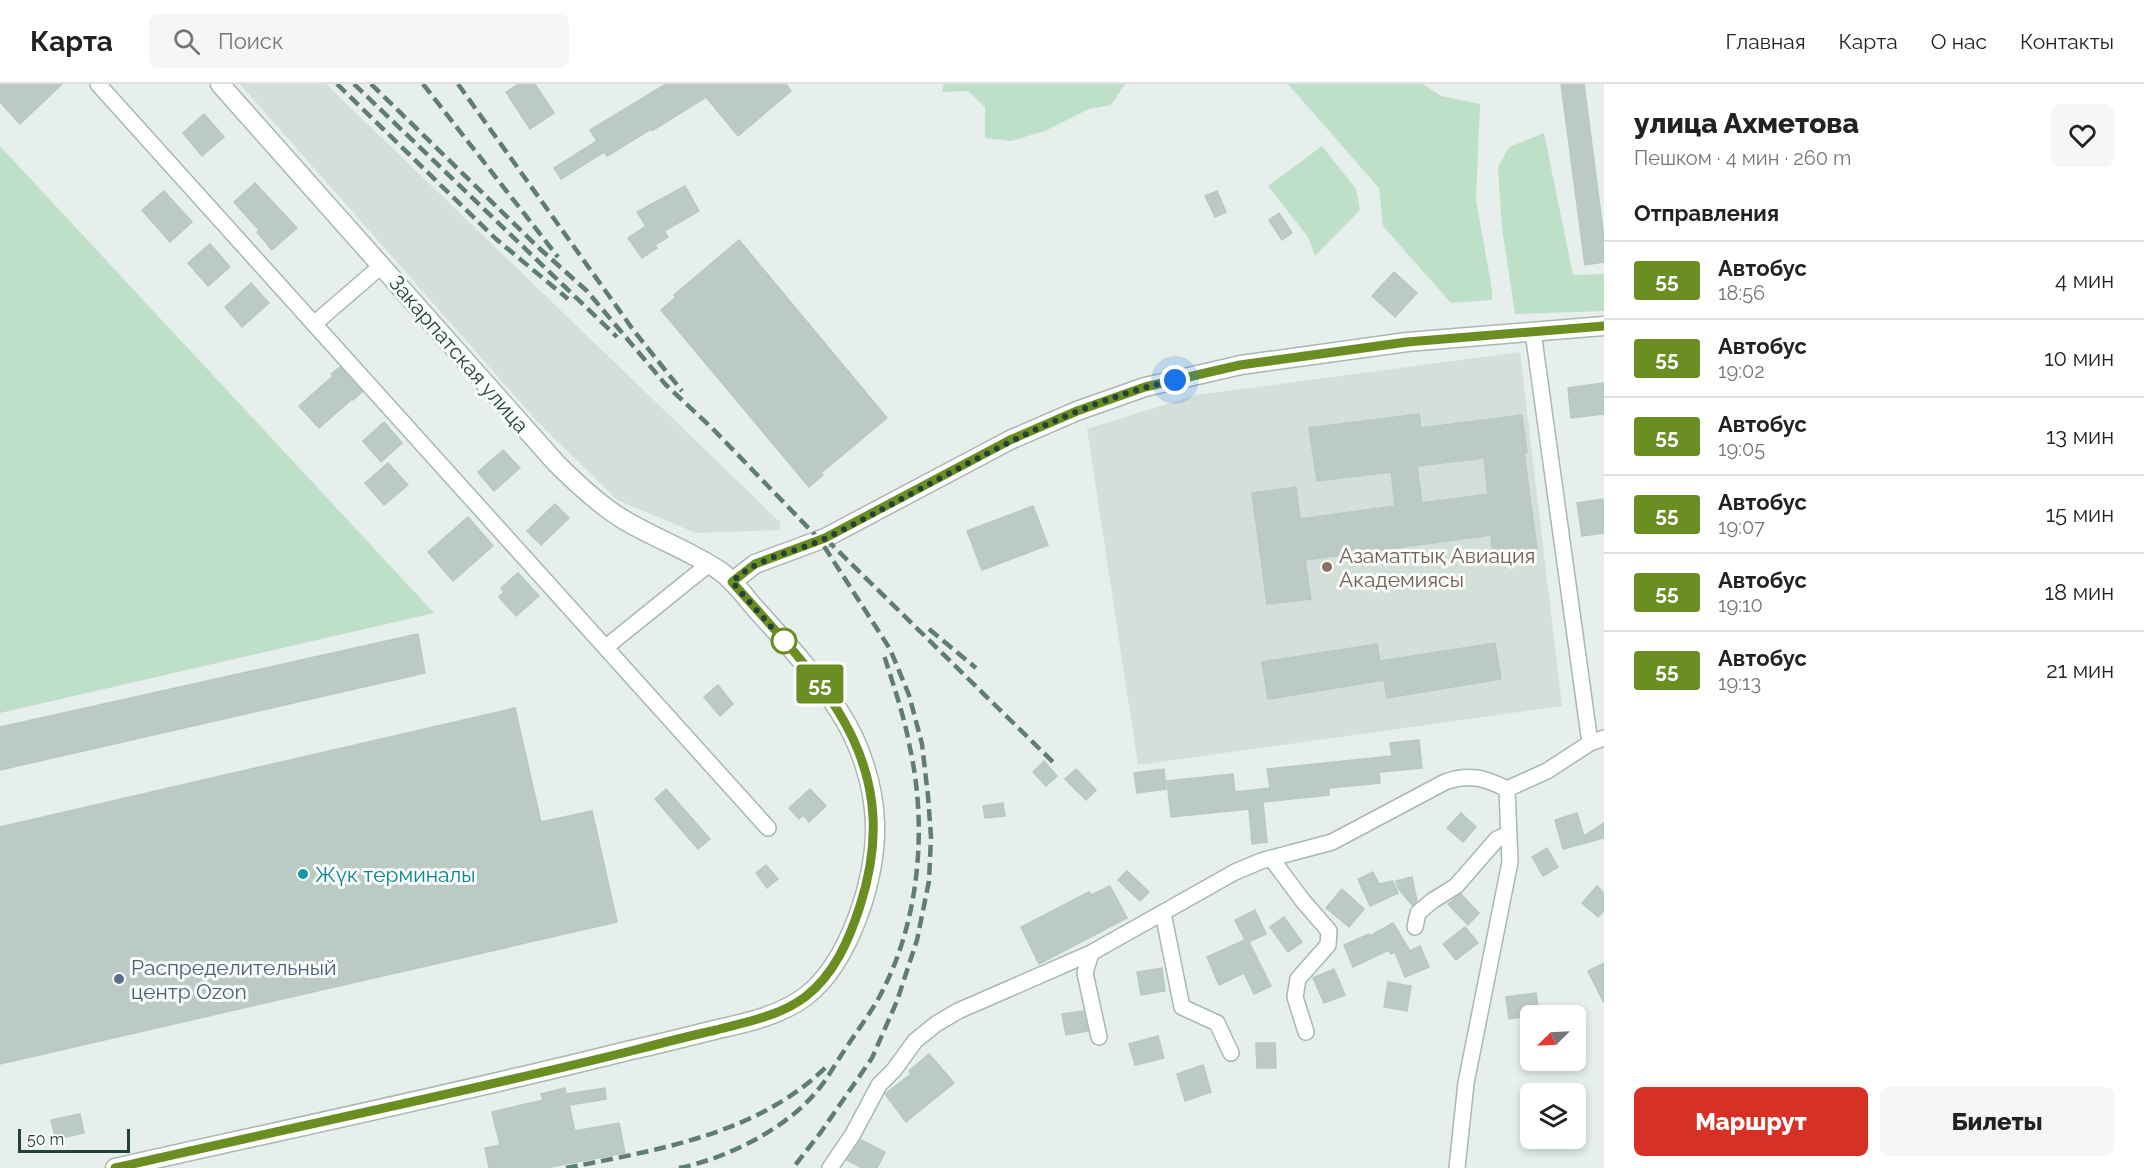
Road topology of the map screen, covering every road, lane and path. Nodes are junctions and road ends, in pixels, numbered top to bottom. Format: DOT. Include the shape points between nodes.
graph roads {
  1 [pos="98,84"];
  2 [pos="220,84"];
  3 [pos="381,266"];
  4 [pos="314,324"];
  5 [pos="1604,326"];
  6 [pos="1533,332"];
  7 [pos="709,564"];
  8 [pos="732,582"];
  9 [pos="606,647"];
  10 [pos="1597,740"];
  11 [pos="1507,789"];
  12 [pos="768,828"];
  13 [pos="1509,834"];
  14 [pos="1271,858"];
  15 [pos="1163,913"];
  16 [pos="1415,927"];
  17 [pos="1090,953"];
  18 [pos="1306,1032"];
  19 [pos="1099,1037"];
  20 [pos="1231,1053"];
  21 [pos="115,1168"];
  22 [pos="830,1168"];
  23 [pos="1457,1168"];
  1 -- 4 [label="street"];
  2 -- 3 [label="street, Закарпатская улица"];
  3 -- 4 [label="street"];
  3 -- 7 [label="street, Закарпатская улица" via="581,489 621,518"];
  4 -- 9 [label="street"];
  5 -- 6 [label="street"];
  6 -- 8 [label="street" via="1407,342 1240,365 1145,387 1010,440 825,538 755,564"];
  6 -- 10 [label="street"];
  7 -- 8 [label="street, Закарпатская улица"];
  7 -- 9 [label="street"];
  8 -- 21 [label="street, Закарпатская улица" via="841,714 857,747 871,793 875,824 866,887 846,942 818,986 787,1008 727,1027 503,1082"];
  9 -- 12 [label="street"];
  10 -- 11 [label="street" via="1547,771"];
  11 -- 13 [label="street"];
  11 -- 14 [label="street" via="1486,778 1460,777 1332,842"];
  13 -- 16 [label="street" via="1497,839 1456,885 1418,914"];
  13 -- 23 [label="street" via="1510,862 1466,1083"];
  14 -- 15 [label="street" via="1235,872"];
  14 -- 18 [label="street" via="1329,931 1328,945 1298,979 1295,997"];
  15 -- 17 [label="street"];
  15 -- 20 [label="street" via="1182,1007 1217,1023"];
  17 -- 19 [label="street" via="1085,973"];
  17 -- 22 [label="street" via="958,1011 922,1035 879,1085"];
}
